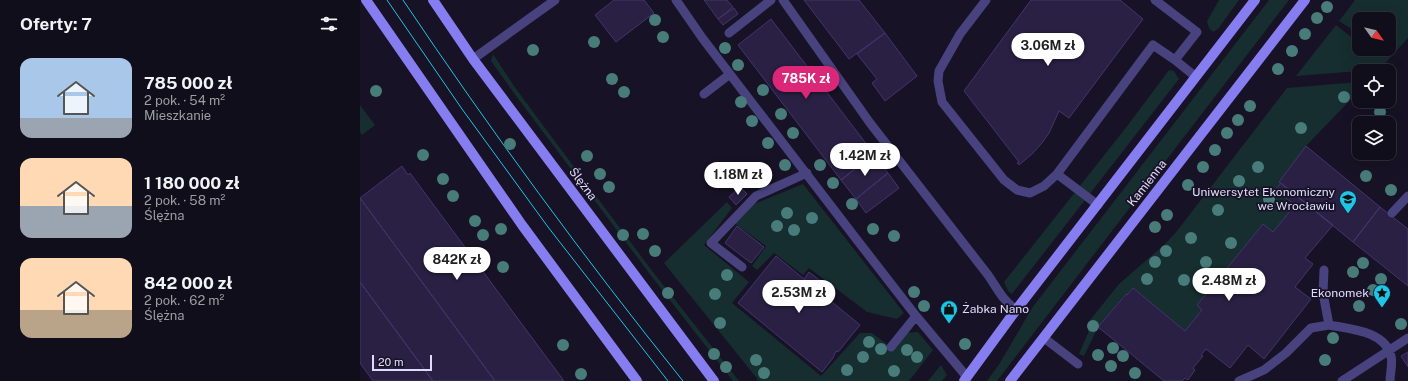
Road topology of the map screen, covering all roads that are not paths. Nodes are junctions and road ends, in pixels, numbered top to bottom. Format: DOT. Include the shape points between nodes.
graph roads {
  1 [pos="366,0"];
  2 [pos="433,0"];
  3 [pos="555,0"];
  4 [pos="676,0"];
  5 [pos="771,0"];
  6 [pos="783,0"];
  7 [pos="986,0"];
  8 [pos="1155,0"];
  9 [pos="1255,0"];
  10 [pos="1305,0"];
  11 [pos="728,33"];
  12 [pos="473,59"];
  13 [pos="1175,60"];
  14 [pos="730,74"];
  15 [pos="1196,77"];
  16 [pos="704,94"];
  17 [pos="807,173"];
  18 [pos="1057,174"];
  19 [pos="1408,196"];
  20 [pos="1098,205"];
  21 [pos="1392,213"];
  22 [pos="742,267"];
  23 [pos="1324,270"];
  24 [pos="1016,310"];
  25 [pos="916,316"];
  26 [pos="1329,325"];
  27 [pos="1044,338"];
  28 [pos="1408,338"];
  29 [pos="891,347"];
  30 [pos="1389,350"];
  31 [pos="1078,364"];
  32 [pos="965,379"];
  33 [pos="636,381"];
  34 [pos="714,381"];
  35 [pos="1010,381"];
  36 [pos="1238,381"];
  37 [pos="1342,381"];
  38 [pos="1390,381"];
  1 -- 33 [label="street" via="527,231"];
  2 -- 12 [label="street, Ślężna"];
  3 -- 12 [label="lane"];
  4 -- 14 [label="lane"];
  5 -- 11 [label="lane"];
  6 -- 24 [label="lane" via="870,123 988,275 1005,301"];
  7 -- 18 [label="lane" via="960,34 939,71 942,102 1004,180 1017,190 1030,193 1044,186"];
  8 -- 13 [label="lane" via="1197,32"];
  9 -- 15 [label="street, Kamienna"];
  10 -- 27 [label="street, Kamienna"];
  12 -- 34 [label="street, Ślężna"];
  13 -- 15 [label="lane"];
  13 -- 18 [label="lane" via="1153,45"];
  14 -- 16 [label="lane"];
  14 -- 17 [label="lane"];
  15 -- 20 [label="street, Kamienna"];
  17 -- 22 [label="lane" via="756,196 711,243"];
  17 -- 25 [label="lane"];
  18 -- 20 [label="lane"];
  19 -- 21 [label="lane"];
  20 -- 24 [label="street, Kamienna"];
  23 -- 26 [label="lane" via="1323,293"];
  24 -- 32 [label="street, Kamienna"];
  25 -- 29 [label="lane"];
  25 -- 32 [label="lane"];
  26 -- 30 [label="lane" via="1379,338"];
  26 -- 36 [label="lane" via="1311,328 1264,370"];
  27 -- 31 [label="lane"];
  27 -- 35 [label="street, Kamienna"];
  28 -- 30 [label="lane"];
  30 -- 37 [label="lane"];
  30 -- 38 [label="lane" via="1392,357"];
}
